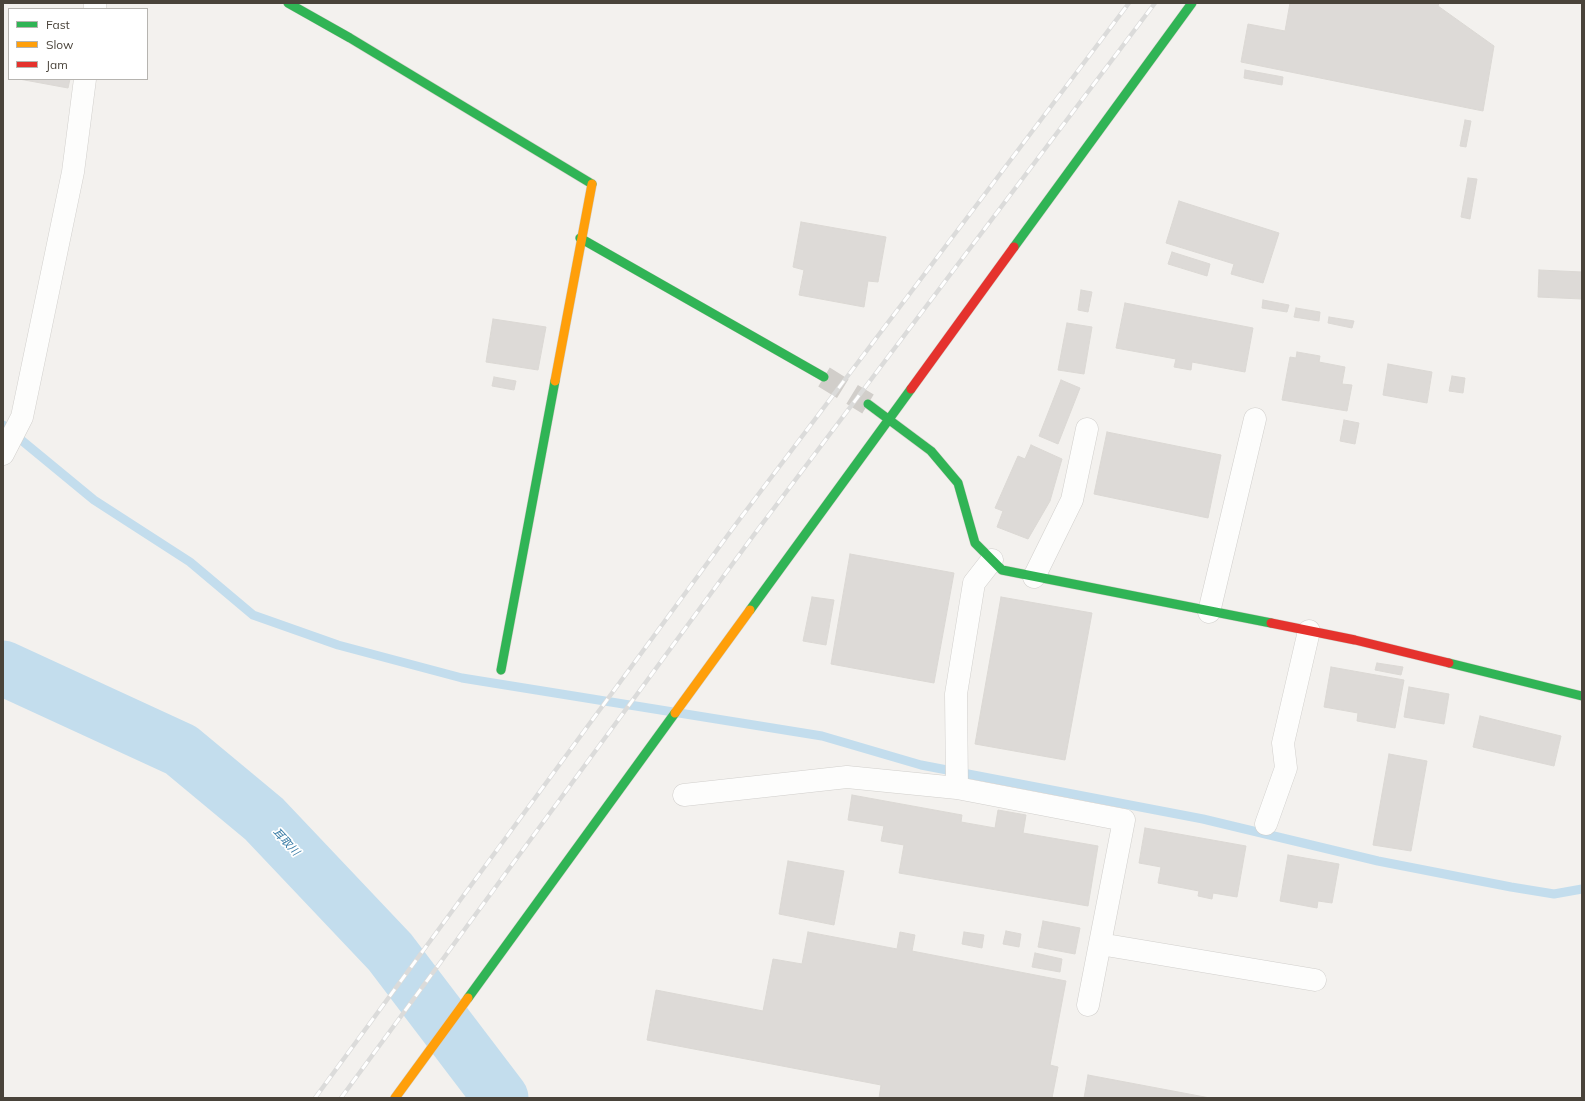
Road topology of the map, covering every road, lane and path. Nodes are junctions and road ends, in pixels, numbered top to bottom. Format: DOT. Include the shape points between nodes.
graph roads {
  1 [pos="288,3"];
  2 [pos="1192,3"];
  3 [pos="85,80"];
  4 [pos="580,238"];
  5 [pos="824,377"];
  6 [pos="868,404"];
  7 [pos="889,418"];
  8 [pos="1255,419"];
  9 [pos="1087,429"];
  10 [pos="3,454"];
  11 [pos="992,560"];
  12 [pos="1034,577"];
  13 [pos="1209,612"];
  14 [pos="1309,631"];
  15 [pos="501,670"];
  16 [pos="1582,696"];
  17 [pos="957,786"];
  18 [pos="684,795"];
  19 [pos="1266,824"];
  20 [pos="1100,944"];
  21 [pos="1315,980"];
  22 [pos="1088,1005"];
  23 [pos="395,1098"];
  1 -- 4 [label="street" via="592,184"];
  2 -- 7 [label="street"];
  3 -- 10 [label="street" via="73,172 22,417"];
  4 -- 5 [label="street"];
  4 -- 15 [label="street"];
  6 -- 7 [label="street"];
  7 -- 11 [label="street" via="931,451 958,483 975,543"];
  7 -- 23 [label="street"];
  8 -- 13 [label="street"];
  9 -- 12 [label="street" via="1072,500"];
  11 -- 12 [label="street" via="1002,570"];
  11 -- 17 [label="street" via="974,583 956,694"];
  12 -- 13 [label="street"];
  13 -- 14 [label="street"];
  14 -- 16 [label="street"];
  14 -- 19 [label="street" via="1283,743 1286,768"];
  17 -- 18 [label="street" via="847,777"];
  17 -- 20 [label="street" via="1124,820"];
  20 -- 21 [label="street"];
  20 -- 22 [label="street"];
}
